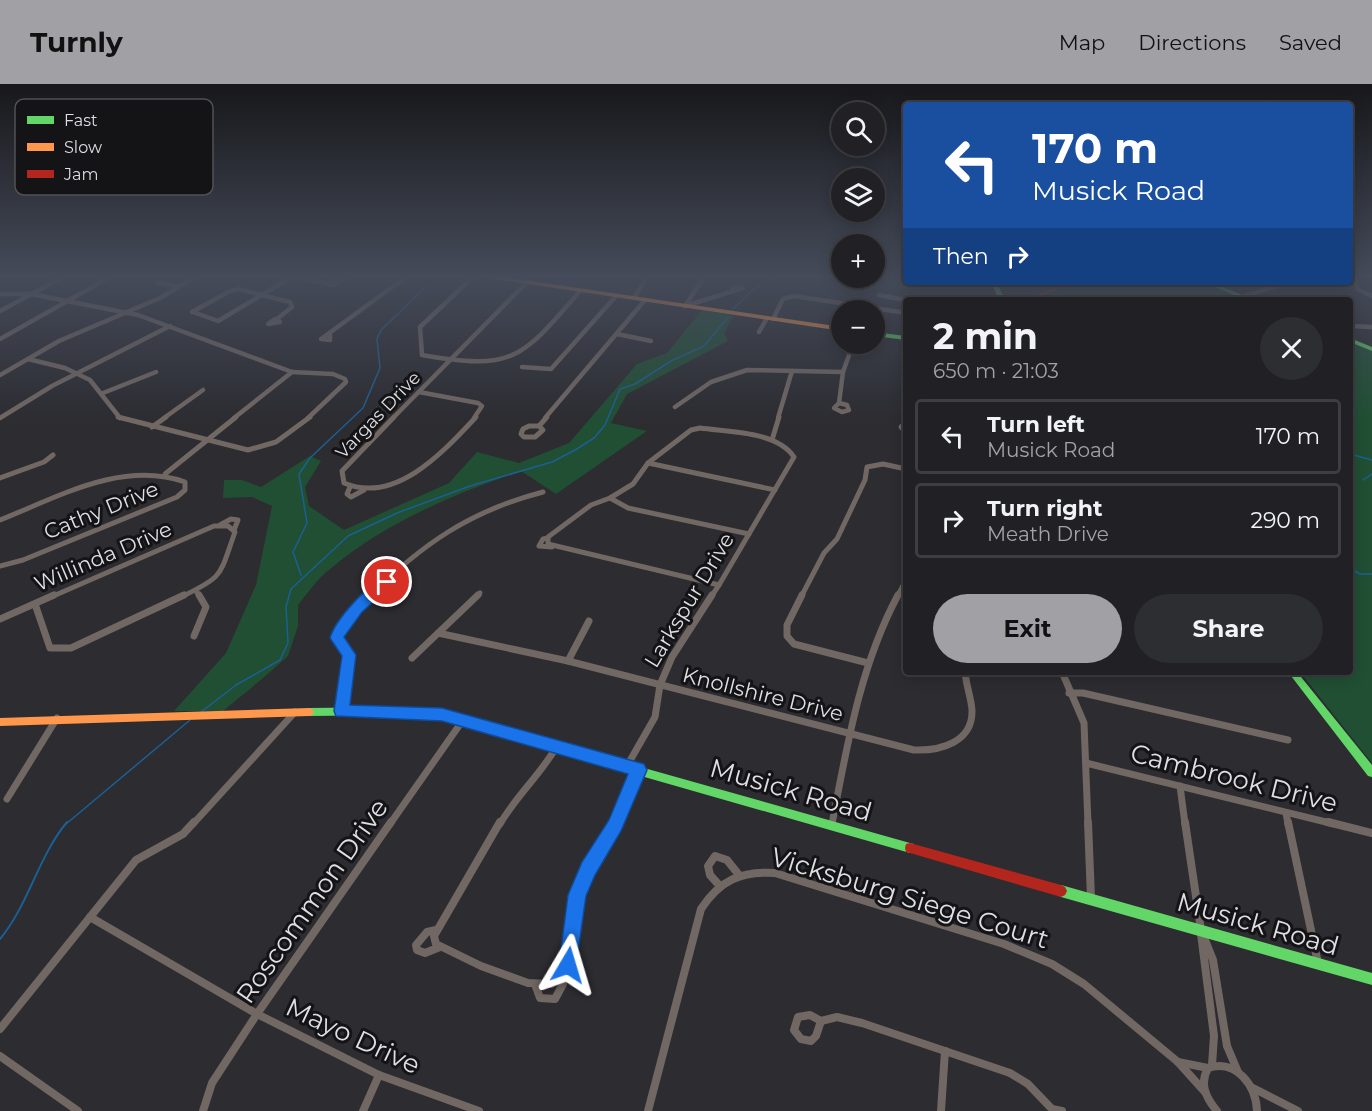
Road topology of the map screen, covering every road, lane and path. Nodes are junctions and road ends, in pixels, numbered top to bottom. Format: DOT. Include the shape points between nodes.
graph roads {
  1 [pos="25,325"];
  2 [pos="99,325"];
  3 [pos="167,325"];
  4 [pos="342,325"];
  5 [pos="422,325"];
  6 [pos="485,325"];
  7 [pos="550,325"];
  8 [pos="590,325"];
  9 [pos="624,325"];
  10 [pos="765,325"];
  11 [pos="813,325"];
  12 [pos="171,326"];
  13 [pos="1353,326"];
  14 [pos="831,327"];
  15 [pos="1372,327"];
  16 [pos="759,332"];
  17 [pos="617,334"];
  18 [pos="330,335"];
  19 [pos="885,335"];
  20 [pos="903,338"];
  21 [pos="0,339"];
  22 [pos="651,341"];
  23 [pos="1353,341"];
  24 [pos="1372,349"];
  25 [pos="849,354"];
  26 [pos="28,359"];
  27 [pos="450,361"];
  28 [pos="522,367"];
  29 [pos="792,371"];
  30 [pos="156,372"];
  31 [pos="292,372"];
  32 [pos="843,372"];
  33 [pos="76,373"];
  34 [pos="0,375"];
  35 [pos="203,390"];
  36 [pos="419,392"];
  37 [pos="103,393"];
  38 [pos="839,404"];
  39 [pos="675,407"];
  40 [pos="0,418"];
  41 [pos="539,426"];
  42 [pos="153,427"];
  43 [pos="772,440"];
  44 [pos="208,441"];
  45 [pos="53,455"];
  46 [pos="648,463"];
  47 [pos="903,468"];
  48 [pos="165,474"];
  49 [pos="0,478"];
  50 [pos="353,488"];
  51 [pos="364,490"];
  52 [pos="775,490"];
  53 [pos="543,492"];
  54 [pos="610,498"];
  55 [pos="0,520"];
  56 [pos="219,526"];
  57 [pos="231,528"];
  58 [pos="749,534"];
  59 [pos="0,566"];
  60 [pos="719,585"];
  61 [pos="903,585"];
  62 [pos="196,591"];
  63 [pos="480,593"];
  64 [pos="35,604"];
  65 [pos="0,619"];
  66 [pos="589,621"];
  67 [pos="438,633"];
  68 [pos="194,636"];
  69 [pos="412,658"];
  70 [pos="567,661"];
  71 [pos="868,663"];
  72 [pos="965,675"];
  73 [pos="1063,675"];
  74 [pos="1294,675"];
  75 [pos="660,685"];
  76 [pos="1069,693"];
  77 [pos="342,711"];
  78 [pos="295,712"];
  79 [pos="57,718"];
  80 [pos="463,720"];
  81 [pos="0,722"];
  82 [pos="850,733"];
  83 [pos="1288,740"];
  84 [pos="557,746"];
  85 [pos="1086,763"];
  86 [pos="627,766"];
  87 [pos="639,770"];
  88 [pos="1372,773"];
  89 [pos="1180,786"];
  90 [pos="7,799"];
  91 [pos="1286,813"];
  92 [pos="832,824"];
  93 [pos="1372,833"];
  94 [pos="739,875"];
  95 [pos="719,885"];
  96 [pos="1091,898"];
  97 [pos="90,917"];
  98 [pos="436,930"];
  99 [pos="1202,930"];
  100 [pos="440,947"];
  101 [pos="1317,963"];
  102 [pos="564,974"];
  103 [pos="1372,980"];
  104 [pos="535,984"];
  105 [pos="257,1014"];
  106 [pos="821,1021"];
  107 [pos="0,1029"];
  108 [pos="945,1052"];
  109 [pos="0,1056"];
  110 [pos="1178,1062"];
  111 [pos="1210,1066"];
  112 [pos="1238,1072"];
  113 [pos="379,1075"];
  114 [pos="1252,1088"];
  115 [pos="1205,1092"];
  116 [pos="1055,1110"];
  117 [pos="78,1111"];
  118 [pos="202,1111"];
  119 [pos="363,1111"];
  120 [pos="478,1111"];
  121 [pos="648,1111"];
  122 [pos="941,1111"];
  123 [pos="1217,1111"];
  124 [pos="1257,1111"];
  125 [pos="1298,1111"];
  1 -- 21 [label="street"];
  2 -- 26 [label="street"];
  3 -- 12 [label="street"];
  4 -- 18 [label="street"];
  5 -- 27 [label="street" via="422,355"];
  6 -- 27 [label="street, Vargas Drive"];
  7 -- 27 [label="street" via="531,347 497,363"];
  8 -- 28 [label="street" via="551,369"];
  9 -- 17 [label="street"];
  10 -- 16 [label="street"];
  11 -- 14 [label="street"];
  12 -- 31 [label="street"];
  12 -- 33 [label="street"];
  13 -- 15 [label="street"];
  17 -- 22 [label="street"];
  17 -- 41 [label="street"];
  19 -- 20 [label="street"];
  23 -- 24 [label="street"];
  25 -- 32 [label="street"];
  26 -- 33 [label="street"];
  26 -- 34 [label="street"];
  27 -- 36 [label="street, Vargas Drive"];
  29 -- 32 [label="street"];
  29 -- 39 [label="street" via="764,369 730,374"];
  29 -- 43 [label="street"];
  30 -- 37 [label="street"];
  31 -- 44 [label="street"];
  31 -- 44 [label="street" via="339,375 345,382 278,443 248,450"];
  32 -- 38 [label="street"];
  33 -- 37 [label="street"];
  33 -- 40 [label="street"];
  35 -- 42 [label="street"];
  36 -- 50 [label="street, Vargas Drive" via="342,471 342,479"];
  36 -- 51 [label="street" via="482,406 438,457 420,470"];
  37 -- 42 [label="street" via="114,415"];
  42 -- 44 [label="street"];
  43 -- 46 [label="street, Larkspur Drive" via="700,428 691,430"];
  43 -- 52 [label="street, Larkspur Drive" via="787,446 794,456"];
  44 -- 48 [label="street"];
  45 -- 49 [label="street"];
  46 -- 52 [label="street"];
  46 -- 54 [label="street" via="633,484"];
  47 -- 71 [label="street" via="883,464 867,467 865,480 837,539 824,554 787,625 787,636 794,644"];
  48 -- 55 [label="street" via="136,472 115,476"];
  48 -- 59 [label="street, Cathy Drive" via="184,482 184,490 177,497"];
  50 -- 51 [label="street"];
  50 -- 51 [label="street" via="347,494 351,497"];
  52 -- 58 [label="street, Larkspur Drive"];
  53 -- 77 [label="street" via="496,506 456,525 357,609 337,638 349,655"];
  54 -- 58 [label="street" via="628,508"];
  54 -- 60 [label="street" via="591,505 549,543"];
  56 -- 57 [label="street, Willinda Drive"];
  56 -- 57 [label="street" via="234,519 239,522"];
  56 -- 64 [label="street, Willinda Drive"];
  57 -- 62 [label="street" via="235,532 219,576"];
  58 -- 60 [label="street, Larkspur Drive"];
  60 -- 75 [label="street, Larkspur Drive" via="672,657"];
  61 -- 71 [label="street"];
  62 -- 64 [label="street" via="71,648 56,650 50,648"];
  62 -- 68 [label="street" via="206,607"];
  63 -- 67 [label="street"];
  64 -- 65 [label="street, Willinda Drive"];
  66 -- 70 [label="street"];
  67 -- 69 [label="street"];
  67 -- 70 [label="street, Knollshire Drive"];
  70 -- 75 [label="street, Knollshire Drive"];
  71 -- 82 [label="street"];
  72 -- 82 [label="street, Knollshire Drive" via="971,721 967,732 950,747 933,752 914,750"];
  73 -- 76 [label="street"];
  74 -- 88 [label="street"];
  75 -- 82 [label="street, Knollshire Drive"];
  75 -- 86 [label="street, Larkspur Drive" via="655,717"];
  76 -- 83 [label="street"];
  76 -- 85 [label="street" via="1084,723"];
  77 -- 78 [label="street, Musick Road"];
  77 -- 80 [label="street, Musick Road" via="416,712"];
  78 -- 79 [label="street, Musick Road"];
  78 -- 97 [label="street" via="183,834 136,860"];
  79 -- 81 [label="street, Musick Road"];
  79 -- 90 [label="street"];
  80 -- 84 [label="street, Musick Road"];
  80 -- 105 [label="street, Roscommon Drive"];
  82 -- 92 [label="street"];
  84 -- 86 [label="street, Musick Road"];
  84 -- 98 [label="street" via="543,770 507,811"];
  85 -- 89 [label="street, Cambrook Drive"];
  85 -- 96 [label="street"];
  86 -- 87 [label="street, Musick Road"];
  87 -- 92 [label="street, Musick Road"];
  87 -- 102 [label="street" via="577,895"];
  89 -- 91 [label="street, Cambrook Drive"];
  89 -- 99 [label="street"];
  91 -- 93 [label="street, Cambrook Drive"];
  91 -- 101 [label="street"];
  92 -- 96 [label="street, Musick Road"];
  94 -- 95 [label="street, Vicksburg Siege Court"];
  94 -- 95 [label="street, Vicksburg Siege Court" via="728,860 715,856 708,866"];
  94 -- 110 [label="street, Vicksburg Siege Court" via="774,873 1004,944 1052,963 1084,984"];
  95 -- 121 [label="street, Vicksburg Siege Court" via="701,909"];
  96 -- 99 [label="street, Musick Road"];
  97 -- 105 [label="street, Mayo Drive"];
  97 -- 107 [label="street"];
  98 -- 100 [label="street" via="436,944"];
  98 -- 100 [label="street" via="418,939 417,950 425,953"];
  99 -- 101 [label="street, Musick Road"];
  99 -- 111 [label="street" via="1200,957 1215,1044"];
  99 -- 112 [label="street" via="1213,960 1227,1046"];
  100 -- 104 [label="street"];
  101 -- 103 [label="street, Musick Road"];
  102 -- 104 [label="street" via="549,984"];
  102 -- 104 [label="street" via="555,999 540,998"];
  105 -- 113 [label="street, Mayo Drive"];
  105 -- 118 [label="street, Roscommon Drive" via="212,1083"];
  106 -- 108 [label="street" via="837,1017 862,1023"];
  108 -- 116 [label="street" via="1011,1072"];
  108 -- 122 [label="street"];
  109 -- 117 [label="street"];
  110 -- 111 [label="street, Vicksburg Siege Court"];
  110 -- 115 [label="street, Vicksburg Siege Court"];
  111 -- 112 [label="street, Vicksburg Siege Court" via="1227,1066"];
  111 -- 115 [label="street" via="1203,1080"];
  112 -- 114 [label="street"];
  113 -- 119 [label="street"];
  113 -- 120 [label="street, Mayo Drive"];
  114 -- 124 [label="street"];
  114 -- 125 [label="street"];
  115 -- 123 [label="street, Vicksburg Siege Court"];
}
